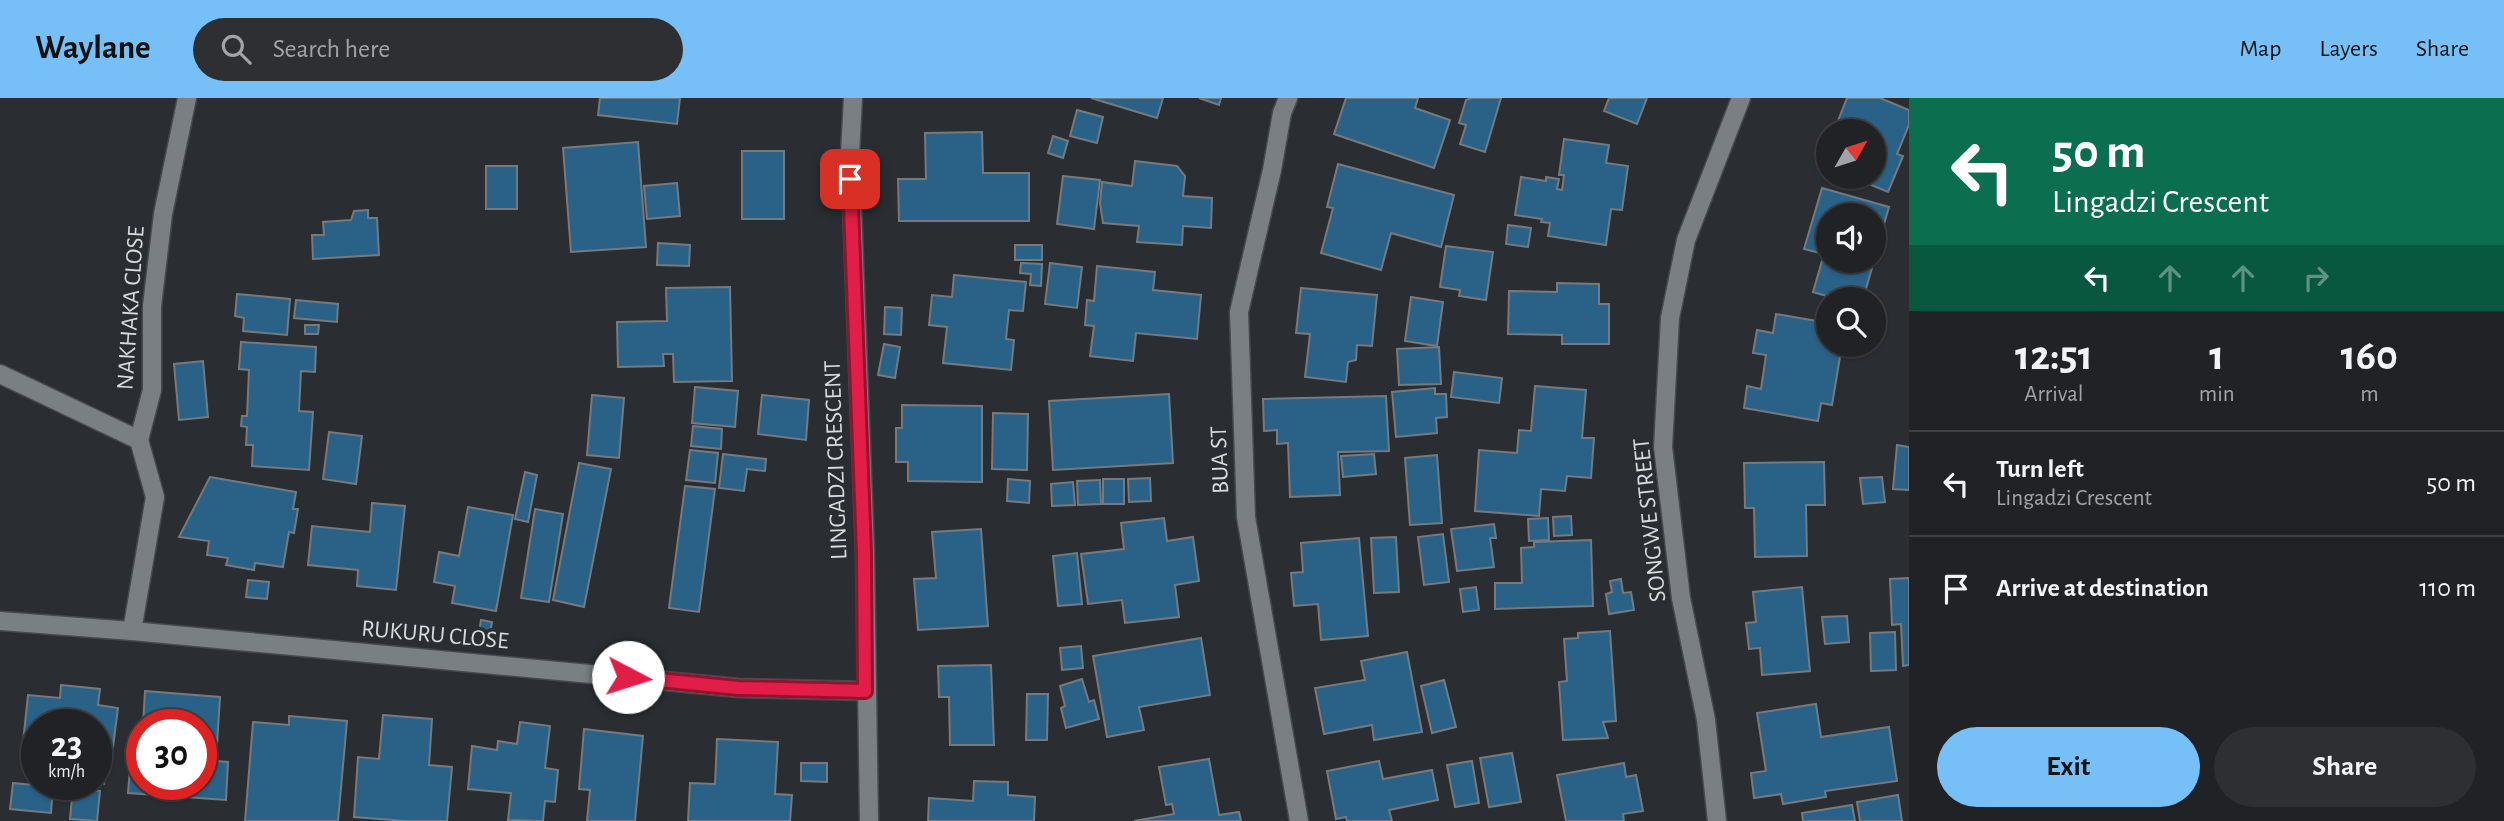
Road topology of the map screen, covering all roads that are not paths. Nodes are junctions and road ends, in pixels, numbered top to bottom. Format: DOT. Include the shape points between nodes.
graph roads {
  1 [pos="187,98"];
  2 [pos="853,98"];
  3 [pos="1287,98"];
  4 [pos="1741,98"];
  5 [pos="0,374"];
  6 [pos="139,440"];
  7 [pos="0,621"];
  8 [pos="132,631"];
  9 [pos="865,691"];
  10 [pos="869,821"];
  11 [pos="1299,821"];
  12 [pos="1717,821"];
  1 -- 6 [label="street, NAKHAKA CLOSE" via="163,214 152,306 152,390"];
  2 -- 9 [label="street, LINGADZI CRESCENT" via="850,154"];
  3 -- 11 [label="street, BUA ST" via="1239,312 1246,517"];
  4 -- 12 [label="street, SONGWE STREET" via="1686,240 1670,318 1664,447 1681,598 1706,719"];
  5 -- 6 [label="street"];
  6 -- 8 [label="street" via="155,496"];
  7 -- 8 [label="street, RUKURU CLOSE"];
  8 -- 9 [label="street, RUKURU CLOSE" via="738,688"];
  9 -- 10 [label="street, LINGADZI CRESCENT"];
}
